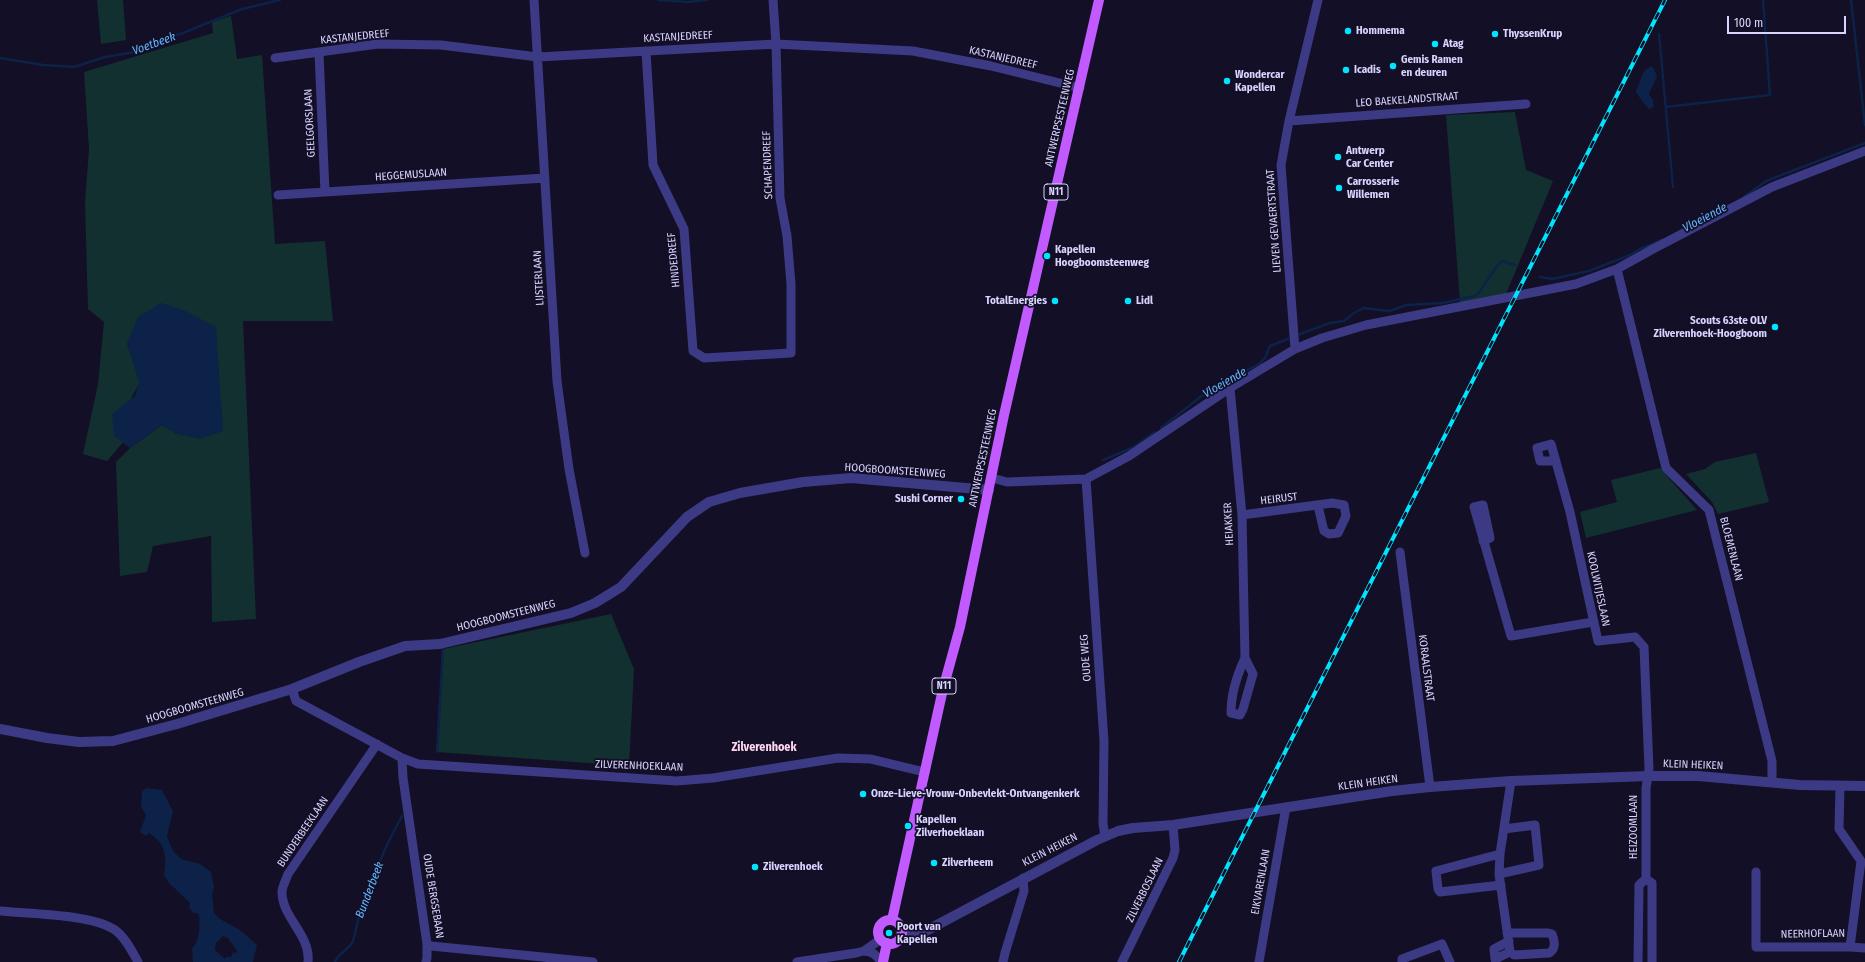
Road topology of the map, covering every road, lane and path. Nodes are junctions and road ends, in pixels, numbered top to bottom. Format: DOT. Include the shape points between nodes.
graph roads {
  1 [pos="534,0"];
  2 [pos="773,0"];
  3 [pos="1099,0"];
  4 [pos="1318,0"];
  5 [pos="776,44"];
  6 [pos="646,51"];
  7 [pos="319,52"];
  8 [pos="538,57"];
  9 [pos="275,58"];
  10 [pos="1080,88"];
  11 [pos="1526,104"];
  12 [pos="1289,120"];
  13 [pos="1865,151"];
  14 [pos="545,178"];
  15 [pos="325,192"];
  16 [pos="278,195"];
  17 [pos="1617,269"];
  18 [pos="1295,348"];
  19 [pos="791,353"];
  20 [pos="1230,388"];
  21 [pos="1556,461"];
  22 [pos="992,478"];
  23 [pos="1086,478"];
  24 [pos="989,490"];
  25 [pos="1318,506"];
  26 [pos="1242,515"];
  27 [pos="1483,541"];
  28 [pos="1400,552"];
  29 [pos="585,553"];
  30 [pos="1593,622"];
  31 [pos="1245,658"];
  32 [pos="292,689"];
  33 [pos="0,728"];
  34 [pos="377,744"];
  35 [pos="402,758"];
  36 [pos="925,772"];
  37 [pos="1648,776"];
  38 [pos="1511,781"];
  39 [pos="1772,782"];
  40 [pos="1840,786"];
  41 [pos="1865,786"];
  42 [pos="1430,787"];
  43 [pos="1286,807"];
  44 [pos="1173,826"];
  45 [pos="1504,829"];
  46 [pos="1105,836"];
  47 [pos="1500,854"];
  48 [pos="1756,872"];
  49 [pos="1499,874"];
  50 [pos="1023,878"];
  51 [pos="1646,879"];
  52 [pos="1501,885"];
  53 [pos="0,911"];
  54 [pos="892,920"];
  55 [pos="901,934"];
  56 [pos="1508,937"];
  57 [pos="884,941"];
  58 [pos="427,944"];
  59 [pos="1850,947"];
  60 [pos="1865,948"];
  61 [pos="864,951"];
  62 [pos="1510,952"];
  63 [pos="557,960"];
  64 [pos="1496,961"];
  65 [pos="138,962"];
  66 [pos="308,962"];
  67 [pos="426,962"];
  68 [pos="593,962"];
  69 [pos="797,962"];
  70 [pos="882,962"];
  71 [pos="1004,962"];
  72 [pos="1122,962"];
  73 [pos="1259,962"];
  74 [pos="1402,962"];
  75 [pos="1450,962"];
  76 [pos="1638,962"];
  77 [pos="1652,962"];
  1 -- 8 [label="street, LIJSTERLAAN"];
  2 -- 5 [label="street, SCHAPENDREEF"];
  3 -- 10 [label="main road, ANTWERPSESTEENWEG / N11"];
  4 -- 12 [label="street, LIEVEN GEVAERTSTRAAT"];
  5 -- 6 [label="street, KASTANJEDREEF"];
  5 -- 10 [label="street, KASTANJEDREEF" via="912,51 991,66"];
  5 -- 19 [label="street, SCHAPENDREEF" via="780,198 788,236"];
  6 -- 8 [label="street, KASTANJEDREEF"];
  6 -- 19 [label="street, HINDEDREEF" via="653,165 684,229 693,351 704,358"];
  7 -- 8 [label="street, KASTANJEDREEF" via="378,44 441,45"];
  7 -- 9 [label="street, KASTANJEDREEF"];
  7 -- 15 [label="street, GEELGORSLAAN"];
  8 -- 14 [label="street, LIJSTERLAAN"];
  10 -- 22 [label="main road, ANTWERPSESTEENWEG / N11" via="1004,415"];
  11 -- 12 [label="street, LEO BAEKELANDSTRAAT"];
  12 -- 18 [label="street, LIEVEN GEVAERTSTRAAT" via="1281,164"];
  13 -- 17 [label="street" via="1772,187"];
  14 -- 15 [label="street, HEGGEMUSLAAN"];
  14 -- 29 [label="street, LIJSTERLAAN" via="557,381 569,469"];
  15 -- 16 [label="street, HEGGEMUSLAAN"];
  17 -- 18 [label="street" via="1576,284 1366,325"];
  17 -- 39 [label="street, BLOEMENLAAN" via="1666,468 1709,510 1772,761"];
  18 -- 20 [label="street"];
  20 -- 23 [label="street" via="1129,456"];
  20 -- 26 [label="street, HEIAKKER"];
  21 -- 30 [label="street, KOOLWITJESLAAN" via="1570,512"];
  22 -- 23 [label="street" via="1007,482"];
  22 -- 24 [label="main road, ANTWERPSESTEENWEG / N11"];
  23 -- 46 [label="street, OUDE WEG" via="1104,741"];
  24 -- 32 [label="street, HOOGBOOMSTEENWEG" via="851,478 823,479 779,485 709,502 687,517 621,587 596,603 571,613 440,644 405,646"];
  24 -- 36 [label="main road, ANTWERPSESTEENWEG / N11" via="960,627"];
  25 -- 26 [label="street, HEIRUST"];
  26 -- 31 [label="street, HEIAKKER"];
  27 -- 30 [label="street" via="1511,636"];
  28 -- 42 [label="street, KORAALSTRAAT"];
  30 -- 37 [label="street, KOOLWITJESLAAN" via="1598,641 1635,637 1644,647"];
  31 -- 31 [label="street, HEIAKKER" via="1238,672 1231,705 1231,712 1240,715 1252,674"];
  32 -- 33 [label="street, HOOGBOOMSTEENWEG" via="113,742 72,741 20,734"];
  32 -- 34 [label="street" via="296,701"];
  34 -- 35 [label="street, ZILVERENHOEKLAAN"];
  34 -- 66 [label="street, BUNDERBEEKLAAN" via="288,874 282,892 284,903 304,940"];
  35 -- 36 [label="street, ZILVERENHOEKLAAN" via="418,764 677,781 713,778 838,758 871,759"];
  35 -- 58 [label="street, OUDE BERGSEBAAN"];
  36 -- 54 [label="main road, ANTWERPSESTEENWEG / N11"];
  37 -- 38 [label="street, KLEIN HEIKEN"];
  37 -- 39 [label="street, KLEIN HEIKEN" via="1698,776"];
  37 -- 51 [label="street, HEIZOOMLAAN"];
  38 -- 42 [label="street, KLEIN HEIKEN"];
  38 -- 45 [label="street"];
  39 -- 40 [label="street, KLEIN HEIKEN"];
  40 -- 41 [label="street, KLEIN HEIKEN"];
  40 -- 59 [label="street, NEERHOFLAAN" via="1839,829 1861,860"];
  42 -- 43 [label="street, KLEIN HEIKEN"];
  43 -- 44 [label="street, KLEIN HEIKEN"];
  43 -- 73 [label="street, EIKVARENLAAN"];
  44 -- 46 [label="street, KLEIN HEIKEN" via="1133,828"];
  44 -- 72 [label="street, ZILVERBOSLAAN" via="1173,858"];
  45 -- 47 [label="street"];
  45 -- 49 [label="street" via="1535,825 1540,865"];
  46 -- 50 [label="street, KLEIN HEIKEN"];
  47 -- 49 [label="street"];
  47 -- 52 [label="street" via="1436,872 1440,892"];
  48 -- 59 [label="street, NEERHOFLAAN" via="1756,946"];
  49 -- 52 [label="street"];
  50 -- 55 [label="street, KLEIN HEIKEN" via="922,933"];
  50 -- 71 [label="street" via="1024,891"];
  51 -- 76 [label="street, HEIZOOMLAAN" via="1639,885"];
  51 -- 77 [label="street, HEIZOOMLAAN" via="1652,883"];
  52 -- 56 [label="street"];
  53 -- 65 [label="street" via="84,919 102,924 116,930"];
  54 -- 55 [label="main road" via="900,927"];
  54 -- 57 [label="main road" via="885,921 880,926 878,932"];
  55 -- 57 [label="main road" via="895,942"];
  56 -- 62 [label="street"];
  56 -- 62 [label="street" via="1548,933 1553,937 1554,947 1549,953 1514,955"];
  56 -- 64 [label="street" via="1494,949"];
  57 -- 61 [label="street"];
  57 -- 70 [label="main road"];
  58 -- 63 [label="street, OUDE BERGSEBAAN"];
  58 -- 67 [label="street"];
  59 -- 60 [label="street"];
  61 -- 69 [label="street"];
  61 -- 70 [label="street" via="870,951"];
  62 -- 64 [label="street"];
  63 -- 68 [label="street, OUDE BERGSEBAAN"];
  74 -- 75 [label="street" via="1402,959 1442,944"];
}
